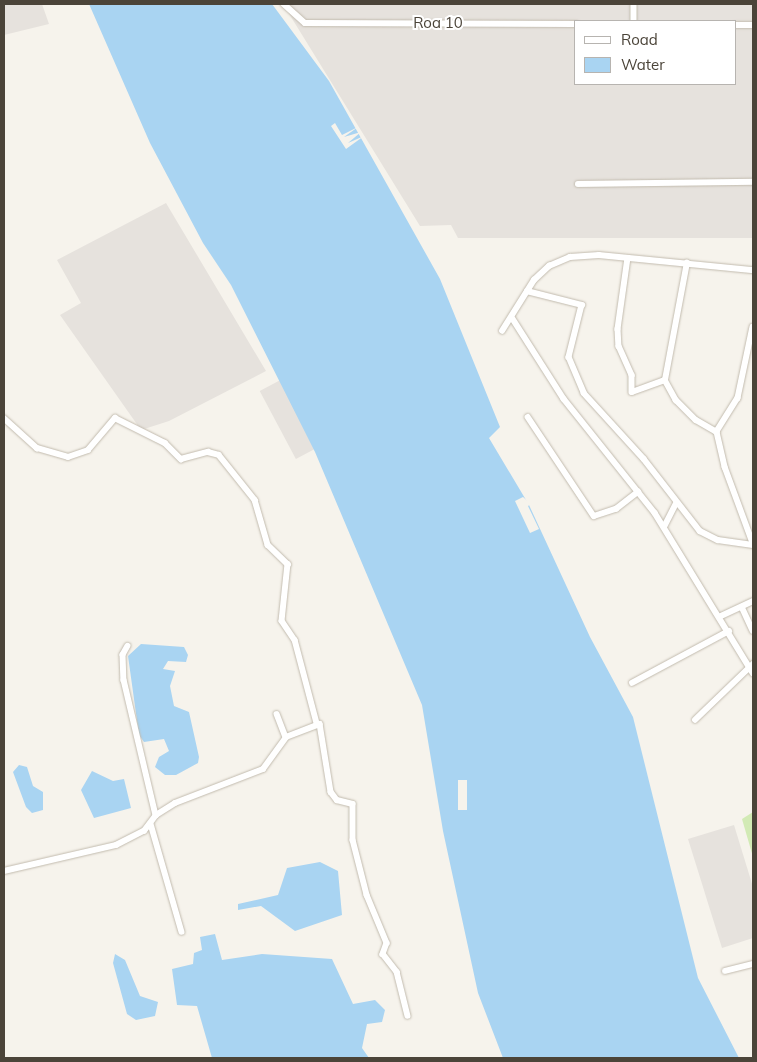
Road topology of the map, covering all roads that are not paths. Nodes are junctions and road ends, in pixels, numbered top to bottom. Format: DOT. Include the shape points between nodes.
graph roads {
  1 [pos="284,4"];
  2 [pos="634,4"];
  3 [pos="634,20"];
  4 [pos="574,24"];
  5 [pos="737,25"];
  6 [pos="753,25"];
  7 [pos="753,182"];
  8 [pos="578,184"];
  9 [pos="628,258"];
  10 [pos="687,263"];
  11 [pos="753,270"];
  12 [pos="527,290"];
  13 [pos="513,319"];
  14 [pos="753,327"];
  15 [pos="502,332"];
  16 [pos="665,380"];
  17 [pos="528,417"];
  18 [pos="4,418"];
  19 [pos="718,432"];
  20 [pos="638,492"];
  21 [pos="676,503"];
  22 [pos="664,527"];
  23 [pos="753,544"];
  24 [pos="753,601"];
  25 [pos="742,607"];
  26 [pos="721,616"];
  27 [pos="728,631"];
  28 [pos="753,631"];
  29 [pos="128,646"];
  30 [pos="751,666"];
  31 [pos="753,672"];
  32 [pos="632,683"];
  33 [pos="277,714"];
  34 [pos="695,720"];
  35 [pos="317,723"];
  36 [pos="286,737"];
  37 [pos="156,815"];
  38 [pos="151,824"];
  39 [pos="4,871"];
  40 [pos="182,932"];
  41 [pos="753,964"];
  42 [pos="725,971"];
  43 [pos="408,1016"];
  1 -- 4 [label="street, Roa 10" via="301,22"];
  2 -- 3 [label="street"];
  5 -- 6 [label="street"];
  7 -- 8 [label="street"];
  9 -- 10 [label="street"];
  9 -- 12 [label="street" via="570,257 548,266"];
  9 -- 16 [label="street" via="618,329 619,346 632,375 632,392"];
  10 -- 11 [label="street"];
  10 -- 16 [label="street"];
  12 -- 13 [label="street"];
  12 -- 21 [label="street" via="582,305 569,357 578,384 644,459"];
  13 -- 15 [label="street"];
  13 -- 20 [label="street" via="564,399"];
  14 -- 19 [label="street" via="741,391"];
  16 -- 19 [label="street" via="676,400 696,420"];
  17 -- 20 [label="street" via="594,516 616,509"];
  18 -- 35 [label="street" via="37,448 68,457 88,450 115,418 165,443 181,459 208,452 220,455 255,500 268,545 288,564 282,621 295,640"];
  19 -- 23 [label="street" via="724,467"];
  20 -- 22 [label="street"];
  21 -- 22 [label="street"];
  21 -- 23 [label="street" via="700,531 718,540"];
  22 -- 26 [label="street"];
  24 -- 25 [label="street"];
  25 -- 26 [label="street"];
  25 -- 28 [label="street"];
  26 -- 27 [label="street"];
  27 -- 30 [label="street"];
  27 -- 32 [label="street"];
  29 -- 37 [label="street" via="123,655 124,680"];
  30 -- 31 [label="street"];
  30 -- 34 [label="street"];
  33 -- 36 [label="street"];
  35 -- 36 [label="street"];
  35 -- 43 [label="street" via="324,733 331,792 337,800 353,804 353,840 367,895 388,943 383,954 397,972"];
  36 -- 37 [label="street" via="263,769 190,796"];
  37 -- 38 [label="street"];
  38 -- 39 [label="street" via="116,845"];
  38 -- 40 [label="street"];
  41 -- 42 [label="street"];
}
